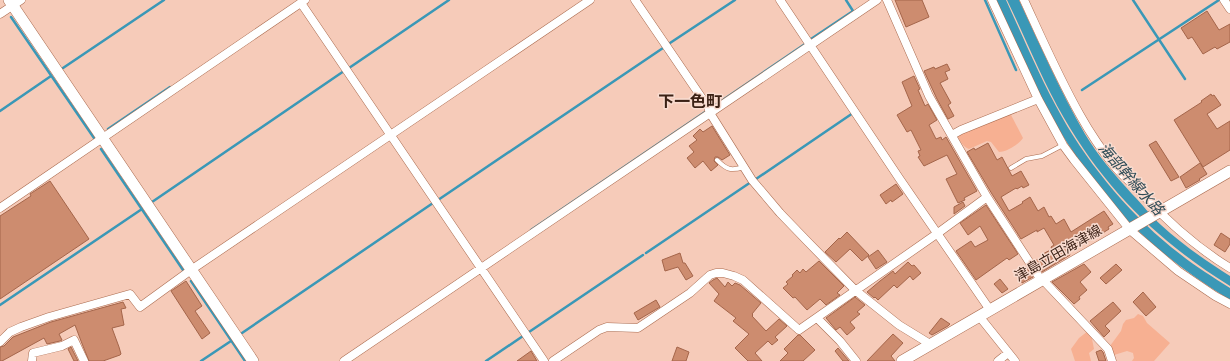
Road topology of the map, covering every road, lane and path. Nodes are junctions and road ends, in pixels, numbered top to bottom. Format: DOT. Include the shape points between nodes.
graph roads {
  1 [pos="590,0"];
  2 [pos="635,0"];
  3 [pos="780,0"];
  4 [pos="876,0"];
  5 [pos="887,0"];
  6 [pos="992,0"];
  7 [pos="1024,0"];
  8 [pos="1224,0"];
  9 [pos="14,2"];
  10 [pos="303,2"];
  11 [pos="1230,10"];
  12 [pos="0,14"];
  13 [pos="810,45"];
  14 [pos="1038,99"];
  15 [pos="710,113"];
  16 [pos="390,136"];
  17 [pos="952,136"];
  18 [pos="102,138"];
  19 [pos="1063,145"];
  20 [pos="717,160"];
  21 [pos="744,167"];
  22 [pos="1011,168"];
  23 [pos="1230,171"];
  24 [pos="987,197"];
  25 [pos="0,208"];
  26 [pos="1156,214"];
  27 [pos="1130,230"];
  28 [pos="938,233"];
  29 [pos="481,268"];
  30 [pos="1230,268"];
  31 [pos="191,270"];
  32 [pos="1042,279"];
  33 [pos="855,290"];
  34 [pos="1230,304"];
  35 [pos="990,310"];
  36 [pos="979,316"];
  37 [pos="817,318"];
  38 [pos="0,342"];
  39 [pos="930,344"];
  40 [pos="1008,353"];
  41 [pos="32,361"];
  42 [pos="84,361"];
  43 [pos="253,361"];
  44 [pos="344,361"];
  45 [pos="544,361"];
  46 [pos="553,361"];
  47 [pos="856,361"];
  48 [pos="902,361"];
  49 [pos="998,361"];
  50 [pos="1015,361"];
  51 [pos="1112,361"];
  1 -- 16 [label="street"];
  2 -- 15 [label="street"];
  3 -- 13 [label="street"];
  4 -- 13 [label="street"];
  5 -- 17 [label="street" via="929,96"];
  6 -- 14 [label="street"];
  7 -- 26 [label="street" via="1065,88 1088,128 1116,167"];
  8 -- 11 [label="street"];
  9 -- 12 [label="street"];
  9 -- 18 [label="street"];
  10 -- 16 [label="street"];
  10 -- 18 [label="street"];
  13 -- 15 [label="street"];
  13 -- 28 [label="street"];
  14 -- 17 [label="street"];
  14 -- 19 [label="street"];
  15 -- 21 [label="street"];
  15 -- 29 [label="street"];
  16 -- 29 [label="street"];
  16 -- 31 [label="street"];
  17 -- 24 [label="street"];
  18 -- 25 [label="street"];
  18 -- 31 [label="street"];
  19 -- 22 [label="lane" via="1046,154 1026,159"];
  19 -- 27 [label="street"];
  20 -- 21 [label="lane" via="729,169"];
  21 -- 33 [label="street" via="780,212"];
  23 -- 26 [label="street, 津島立田海津線"];
  24 -- 28 [label="street"];
  24 -- 32 [label="street"];
  26 -- 27 [label="street, 津島立田海津線"];
  26 -- 30 [label="street"];
  27 -- 32 [label="street, 津島立田海津線"];
  27 -- 34 [label="street" via="1178,271"];
  28 -- 33 [label="street"];
  28 -- 35 [label="street"];
  29 -- 44 [label="street"];
  29 -- 45 [label="street"];
  31 -- 38 [label="street" via="140,307 130,294 21,327 10,332"];
  31 -- 43 [label="street"];
  32 -- 35 [label="street, 津島立田海津線"];
  32 -- 51 [label="street" via="1108,349"];
  33 -- 37 [label="street"];
  33 -- 39 [label="street" via="899,325"];
  35 -- 36 [label="street, 津島立田海津線"];
  36 -- 39 [label="street, 津島立田海津線"];
  36 -- 40 [label="street"];
  37 -- 46 [label="street" via="799,330 743,280 728,274 716,273 638,328 607,327 599,330"];
  37 -- 47 [label="street"];
  39 -- 48 [label="street, 津島立田海津線"];
  40 -- 49 [label="street"];
  40 -- 50 [label="street"];
  41 -- 42 [label="street" via="33,353 62,346 74,340"];
}
